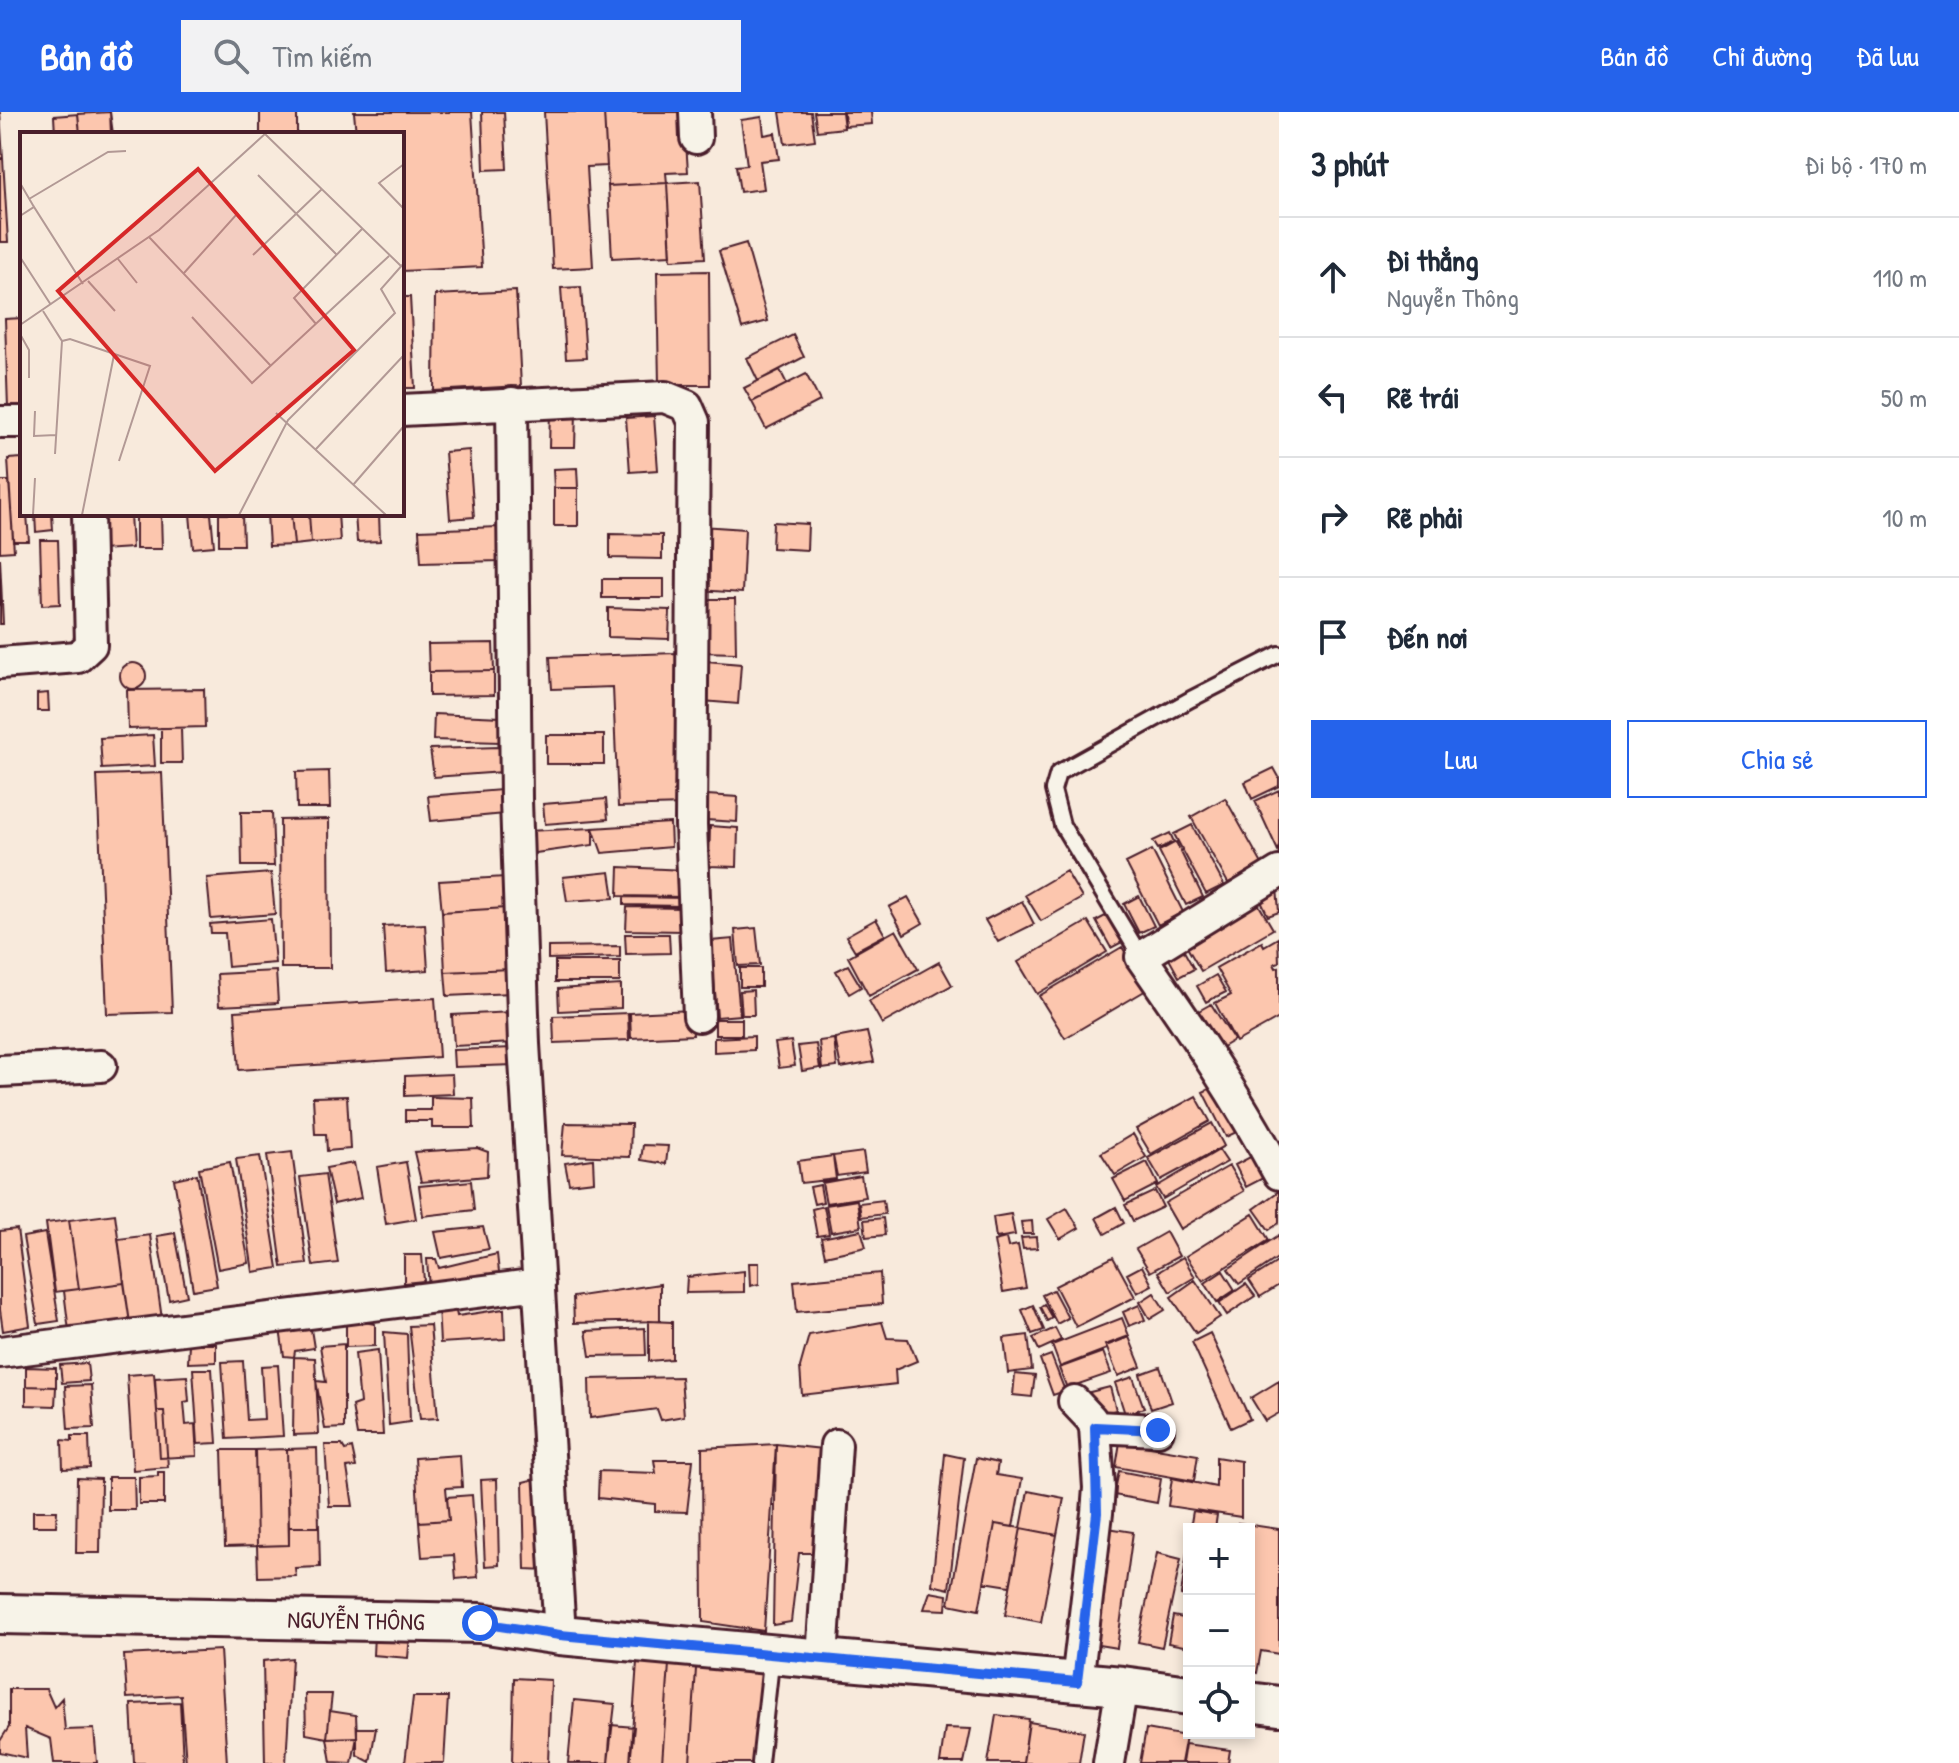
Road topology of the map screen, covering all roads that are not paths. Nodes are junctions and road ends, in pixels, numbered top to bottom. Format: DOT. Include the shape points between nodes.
graph roads {
  1 [pos="512,403"];
  2 [pos="404,410"];
  3 [pos="88,516"];
  4 [pos="1279,654"];
  5 [pos="0,663"];
  6 [pos="1279,872"];
  7 [pos="1141,957"];
  8 [pos="699,1016"];
  9 [pos="101,1066"];
  10 [pos="0,1071"];
  11 [pos="1279,1172"];
  12 [pos="539,1284"];
  13 [pos="0,1352"];
  14 [pos="1074,1401"];
  15 [pos="1095,1427"];
  16 [pos="1158,1430"];
  17 [pos="836,1445"];
  18 [pos="0,1614"];
  19 [pos="560,1635"];
  20 [pos="772,1654"];
  21 [pos="822,1658"];
  22 [pos="1077,1682"];
  23 [pos="1122,1686"];
  24 [pos="1183,1694"];
  25 [pos="1255,1703"];
  26 [pos="1279,1706"];
  27 [pos="760,1763"];
  28 [pos="1109,1763"];
  1 -- 2 [label="street"];
  1 -- 8 [label="street" via="665,397 687,406 694,422 691,825"];
  1 -- 12 [label="street" via="524,1044"];
  3 -- 5 [label="street" via="91,645 78,657"];
  4 -- 7 [label="lane" via="1058,773 1053,790 1062,825"];
  6 -- 7 [label="street"];
  7 -- 11 [label="street"];
  9 -- 10 [label="street"];
  12 -- 13 [label="street"];
  12 -- 19 [label="street"];
  14 -- 15 [label="street"];
  15 -- 16 [label="street"];
  15 -- 22 [label="street" via="1097,1513"];
  17 -- 21 [label="street"];
  18 -- 19 [label="street, NGUYỄN THÔNG" via="480,1623"];
  19 -- 20 [label="street, NGUYỄN THÔNG"];
  20 -- 21 [label="street, NGUYỄN THÔNG"];
  20 -- 27 [label="lane"];
  21 -- 22 [label="street, NGUYỄN THÔNG"];
  22 -- 23 [label="street, NGUYỄN THÔNG"];
  23 -- 24 [label="street, NGUYỄN THÔNG"];
  23 -- 28 [label="street"];
  25 -- 26 [label="street"];
}
